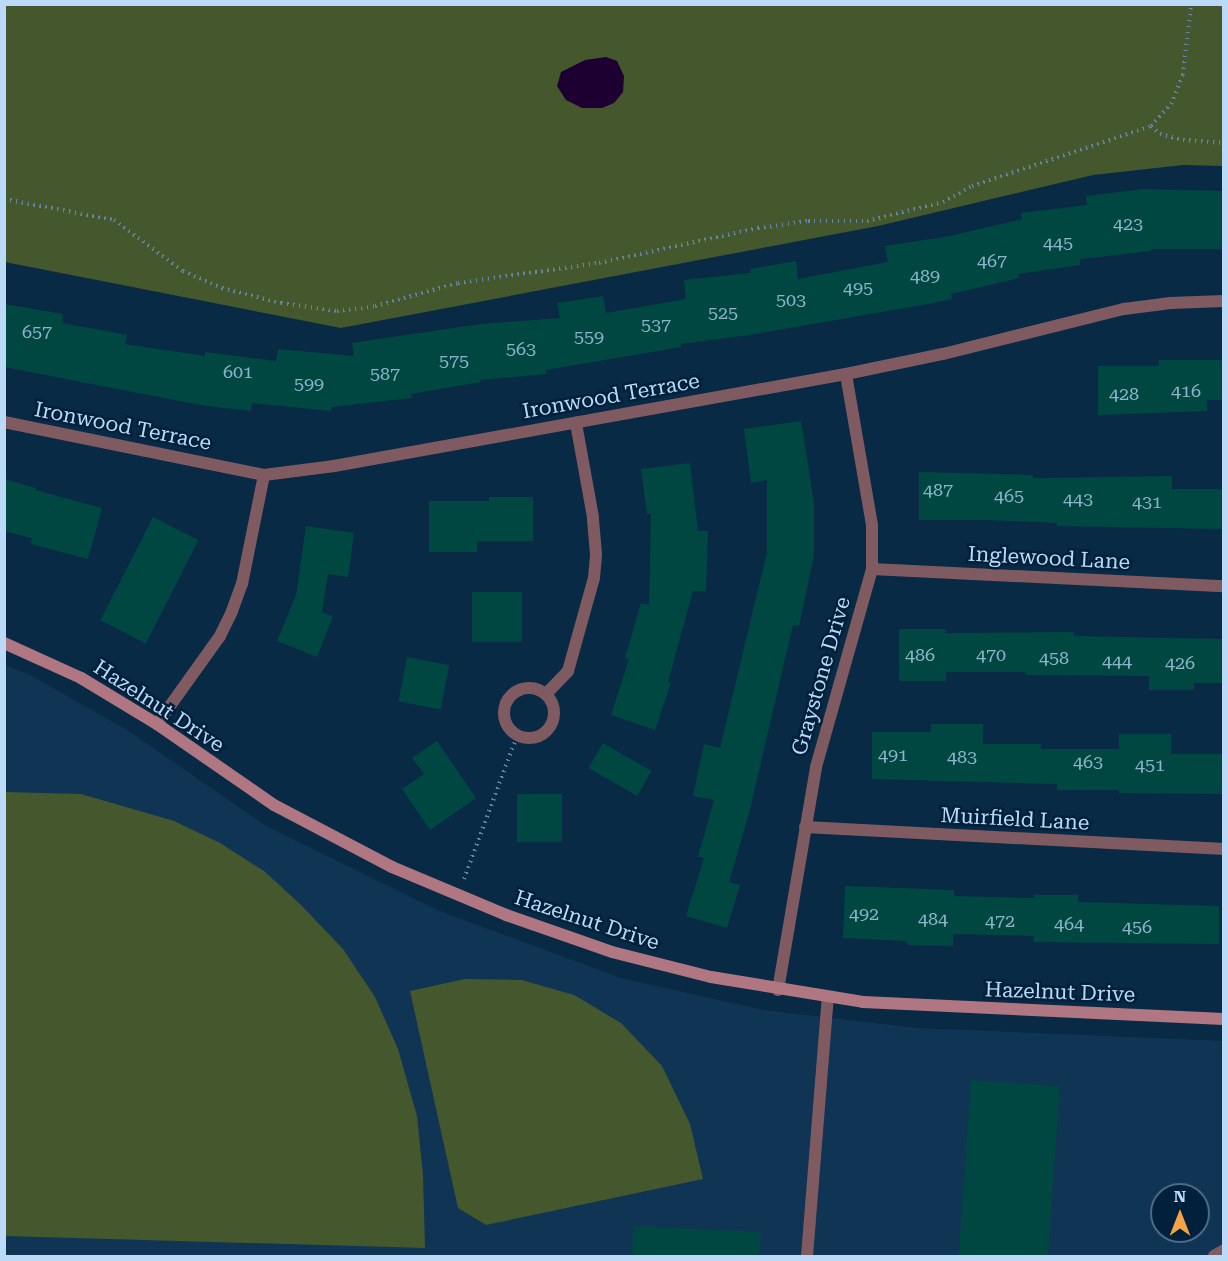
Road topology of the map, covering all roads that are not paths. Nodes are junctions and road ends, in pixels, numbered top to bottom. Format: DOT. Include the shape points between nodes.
graph roads {
  1 [pos="1224,301"];
  2 [pos="846,374"];
  3 [pos="4,422"];
  4 [pos="576,423"];
  5 [pos="264,475"];
  6 [pos="872,569"];
  7 [pos="1224,586"];
  8 [pos="4,643"];
  9 [pos="546,694"];
  10 [pos="157,724"];
  11 [pos="805,827"];
  12 [pos="1224,849"];
  13 [pos="778,990"];
  14 [pos="828,997"];
  15 [pos="1224,1018"];
  16 [pos="1224,1250"];
  17 [pos="807,1257"];
  18 [pos="1214,1257"];
  1 -- 2 [label="street, Ironwood Terrace" via="1124,309"];
  2 -- 4 [label="street, Ironwood Terrace"];
  2 -- 6 [label="street, Graystone Drive" via="872,525"];
  3 -- 5 [label="street, Ironwood Terrace"];
  4 -- 5 [label="street, Ironwood Terrace"];
  4 -- 9 [label="street" via="593,517 594,578 568,671"];
  5 -- 10 [label="street" via="242,584 232,611 220,636"];
  6 -- 7 [label="street, Inglewood Lane"];
  6 -- 11 [label="street, Graystone Drive" via="822,740"];
  8 -- 10 [label="street, Hazelnut Drive" via="81,678"];
  9 -- 9 [label="street" via="531,687 508,698 503,715 517,736 527,739 546,732 555,713"];
  10 -- 13 [label="street, Hazelnut Drive" via="274,805 457,896 612,952"];
  11 -- 12 [label="street, Muirfield Lane"];
  11 -- 13 [label="street, Graystone Drive"];
  13 -- 14 [label="street, Hazelnut Drive"];
  14 -- 15 [label="street, Hazelnut Drive" via="910,1006"];
  14 -- 17 [label="street"];
  16 -- 18 [label="street"];
}
